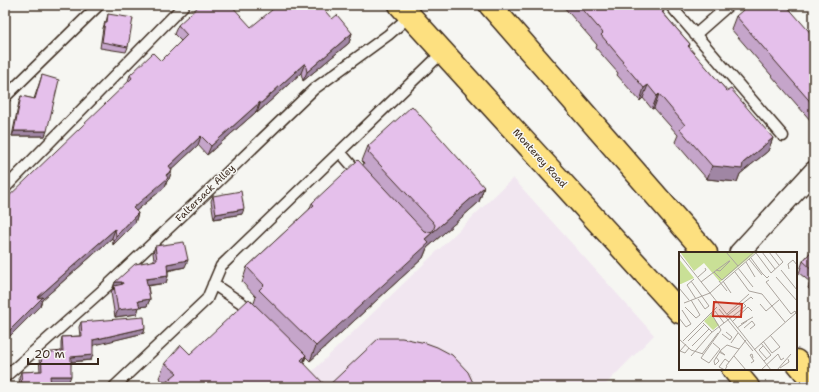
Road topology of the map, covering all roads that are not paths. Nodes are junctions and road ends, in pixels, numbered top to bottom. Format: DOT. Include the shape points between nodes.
graph roads {
  1 [pos="99,5"];
  2 [pos="184,5"];
  3 [pos="490,5"];
  4 [pos="670,5"];
  5 [pos="729,5"];
  6 [pos="405,10"];
  7 [pos="695,35"];
  8 [pos="443,52"];
  9 [pos="5,98"];
  10 [pos="783,136"];
  11 [pos="340,152"];
  12 [pos="814,171"];
  13 [pos="371,186"];
  14 [pos="5,188"];
  15 [pos="705,252"];
  16 [pos="740,252"];
  17 [pos="213,284"];
  18 [pos="679,311"];
  19 [pos="260,320"];
  20 [pos="797,362"];
  21 [pos="733,370"];
  22 [pos="5,377"];
  23 [pos="814,383"];
  24 [pos="114,387"];
  25 [pos="748,387"];
  1 -- 9 [label="lane"];
  2 -- 14 [label="lane"];
  3 -- 15 [label="main road"];
  4 -- 7 [label="lane"];
  5 -- 7 [label="lane"];
  6 -- 8 [label="main road, Monterey Road"];
  6 -- 22 [label="lane, Faltersack Alley" via="388,35 314,89 106,287"];
  7 -- 10 [label="lane"];
  8 -- 11 [label="lane"];
  8 -- 18 [label="main road, Monterey Road"];
  11 -- 13 [label="lane"];
  11 -- 17 [label="lane" via="221,266"];
  12 -- 16 [label="street"];
  17 -- 19 [label="lane" via="243,304"];
  17 -- 24 [label="lane" via="207,299"];
  20 -- 23 [label="main road"];
  21 -- 25 [label="main road"];
}
